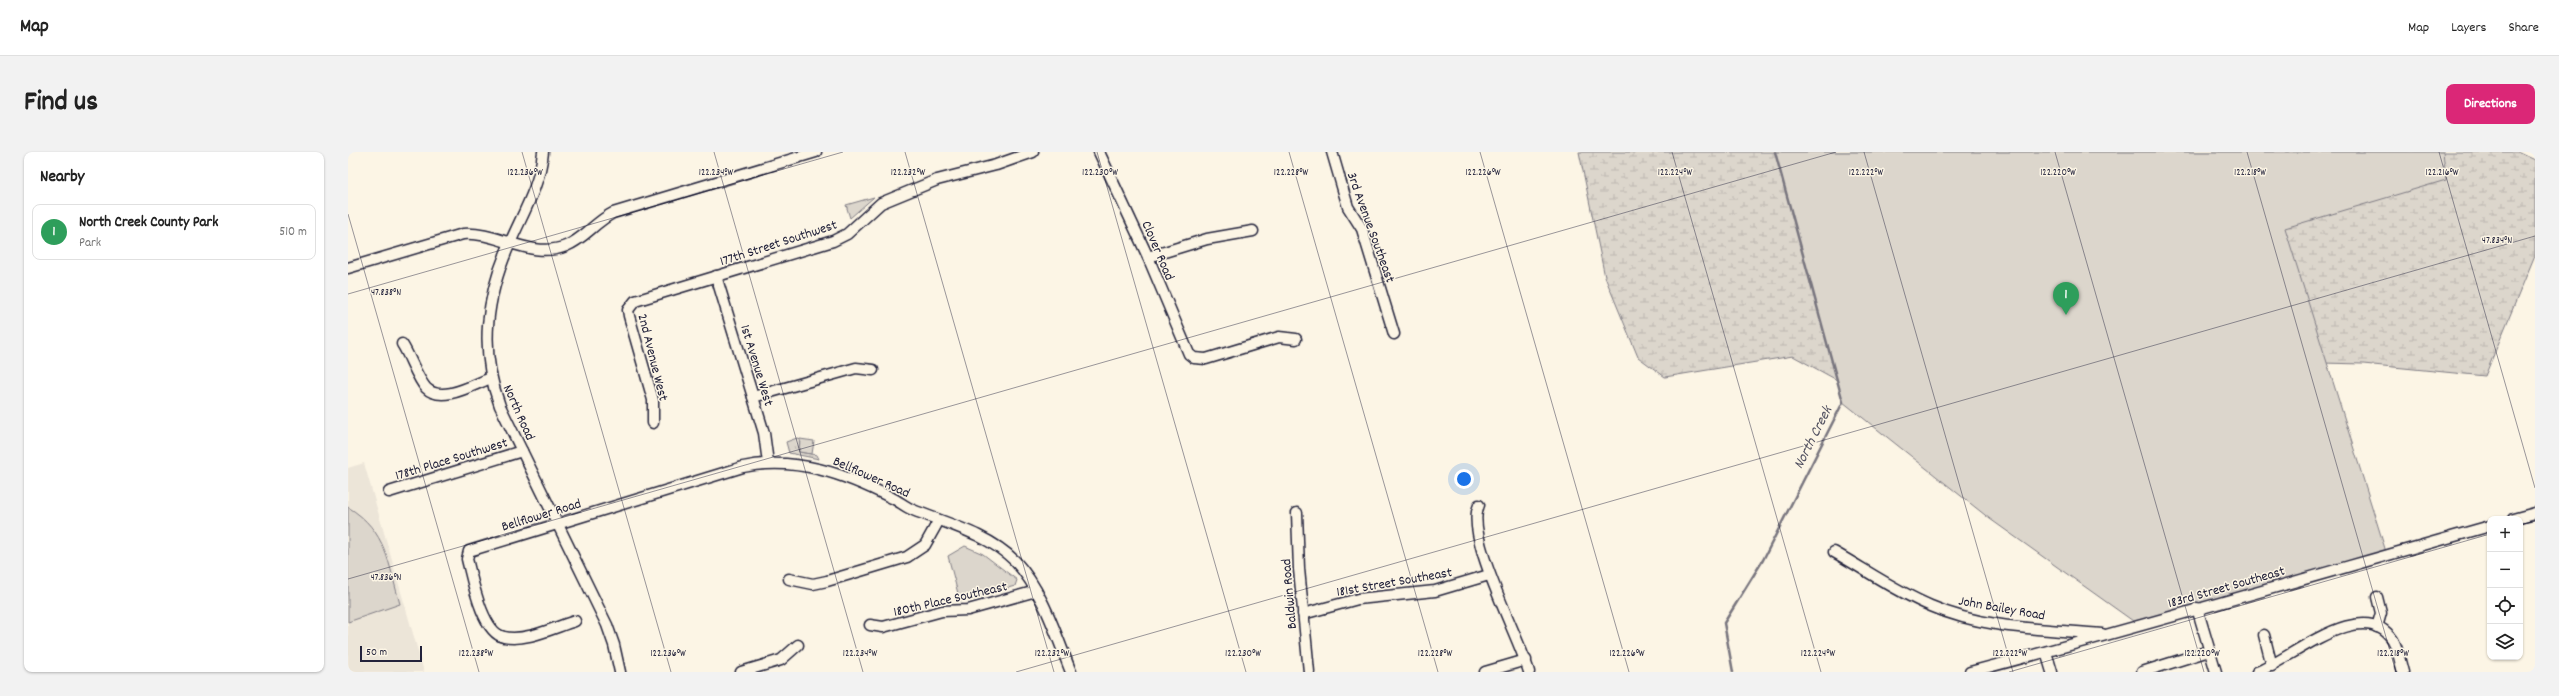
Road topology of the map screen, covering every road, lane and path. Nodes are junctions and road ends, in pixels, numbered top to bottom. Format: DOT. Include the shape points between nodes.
graph roads {
  1 [pos="543,152"];
  2 [pos="816,152"];
  3 [pos="1032,152"];
  4 [pos="1099,152"];
  5 [pos="1332,152"];
  6 [pos="1253,231"];
  7 [pos="510,243"];
  8 [pos="1148,257"];
  9 [pos="348,268"];
  10 [pos="716,276"];
  11 [pos="635,301"];
  12 [pos="1394,334"];
  13 [pos="1296,339"];
  14 [pos="402,344"];
  15 [pos="873,370"];
  16 [pos="491,378"];
  17 [pos="753,397"];
  18 [pos="653,423"];
  19 [pos="522,451"];
  20 [pos="768,463"];
  21 [pos="390,492"];
  22 [pos="1479,505"];
  23 [pos="1297,513"];
  24 [pos="2535,513"];
  25 [pos="2523,516"];
  26 [pos="939,520"];
  27 [pos="558,523"];
  28 [pos="2487,527"];
  29 [pos="1834,552"];
  30 [pos="1489,575"];
  31 [pos="789,579"];
  32 [pos="1036,591"];
  33 [pos="2377,597"];
  34 [pos="2197,608"];
  35 [pos="1304,614"];
  36 [pos="575,621"];
  37 [pos="870,625"];
  38 [pos="2374,626"];
  39 [pos="2108,635"];
  40 [pos="2264,635"];
  41 [pos="798,646"];
  42 [pos="2209,650"];
  43 [pos="2046,652"];
  44 [pos="1526,660"];
  45 [pos="2272,666"];
  46 [pos="2166,669"];
  47 [pos="620,672"];
  48 [pos="741,672"];
  49 [pos="1069,672"];
  50 [pos="1309,672"];
  51 [pos="1485,672"];
  52 [pos="1529,672"];
  53 [pos="1970,672"];
  54 [pos="2052,672"];
  55 [pos="2142,672"];
  56 [pos="2216,672"];
  57 [pos="2257,672"];
  58 [pos="2404,672"];
  1 -- 7 [label="street, North Road" via="534,190"];
  2 -- 7 [label="street" via="613,213 575,242 559,249 542,250"];
  3 -- 10 [label="street, 177th Street Southwest" via="996,165 937,180 881,203 847,234 834,241"];
  4 -- 8 [label="street, Clover Road"];
  5 -- 12 [label="street, 3rd Avenue Southeast" via="1348,207 1362,229"];
  6 -- 8 [label="street" via="1207,239"];
  7 -- 9 [label="street" via="481,235 463,234"];
  7 -- 16 [label="street, North Road" via="488,307 486,338"];
  8 -- 13 [label="street, Clover Road" via="1185,349 1194,358 1206,359 1278,337"];
  10 -- 11 [label="street, 177th Street Southwest"];
  10 -- 17 [label="street, 1st Avenue West"];
  11 -- 18 [label="street, 2nd Avenue West" via="628,310 653,400"];
  14 -- 16 [label="street" via="427,388 441,394 454,392"];
  15 -- 17 [label="street" via="856,368"];
  16 -- 19 [label="street, North Road" via="500,406"];
  17 -- 20 [label="street, 1st Avenue West" via="764,433"];
  19 -- 21 [label="street, 178th Place Southwest"];
  19 -- 27 [label="street, North Road"];
  20 -- 26 [label="street, Bellflower Road" via="803,465 831,472"];
  20 -- 27 [label="street, Bellflower Road" via="743,467"];
  22 -- 30 [label="street" via="1476,522"];
  23 -- 35 [label="street, Baldwin Road"];
  24 -- 25 [label="street"];
  26 -- 31 [label="street" via="925,545 907,557 813,584"];
  26 -- 32 [label="street, Bellflower Road" via="994,543 1016,563"];
  27 -- 36 [label="street, Bellflower Road" via="473,549 469,551 467,560 482,612 498,635 508,638 522,637"];
  27 -- 47 [label="street, North Road" via="607,625"];
  28 -- 34 [label="street, 183rd Street Southeast"];
  29 -- 39 [label="street, John Bailey Road" via="1930,606 1964,618"];
  30 -- 35 [label="street, 181st Street Southeast" via="1436,591 1358,599"];
  30 -- 44 [label="street"];
  32 -- 37 [label="street, 180th Place Southeast" via="968,610 942,611 883,627"];
  32 -- 49 [label="street, Bellflower Road"];
  33 -- 38 [label="street" via="2380,613"];
  34 -- 39 [label="street, 183rd Street Southeast"];
  34 -- 42 [label="street"];
  35 -- 50 [label="street, Baldwin Road"];
  38 -- 45 [label="street" via="2352,625 2338,629 2316,639"];
  38 -- 58 [label="street" via="2385,631 2394,641"];
  39 -- 43 [label="street, 183rd Street Southeast"];
  40 -- 45 [label="street"];
  41 -- 48 [label="street" via="780,660"];
  42 -- 46 [label="street"];
  42 -- 56 [label="street"];
  43 -- 53 [label="street, 183rd Street Southeast"];
  43 -- 54 [label="street"];
  44 -- 51 [label="street"];
  44 -- 52 [label="street"];
  45 -- 57 [label="street"];
  46 -- 55 [label="street"];
}
